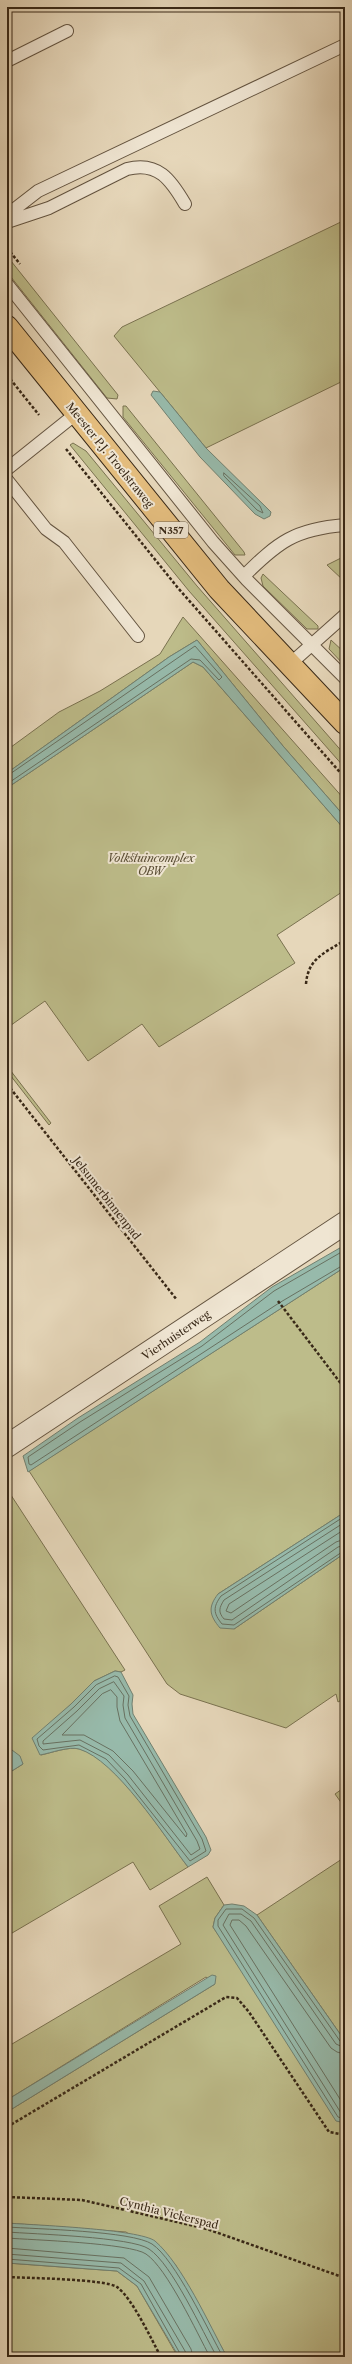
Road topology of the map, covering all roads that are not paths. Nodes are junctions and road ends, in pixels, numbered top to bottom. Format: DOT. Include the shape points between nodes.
graph roads {
  1 [pos="67,31"];
  2 [pos="345,46"];
  3 [pos="7,61"];
  4 [pos="185,204"];
  5 [pos="7,215"];
  6 [pos="7,222"];
  7 [pos="7,284"];
  8 [pos="7,328"];
  9 [pos="77,413"];
  10 [pos="7,469"];
  11 [pos="7,480"];
  12 [pos="345,525"];
  13 [pos="244,576"];
  14 [pos="345,615"];
  15 [pos="138,636"];
  16 [pos="312,645"];
  17 [pos="290,664"];
  18 [pos="345,678"];
  19 [pos="345,723"];
  20 [pos="345,1223"];
  21 [pos="7,1446"];
  1 -- 3 [label="lane"];
  2 -- 5 [label="lane" via="38,191"];
  4 -- 6 [label="lane" via="174,185 164,176 150,167 138,167 128,169 49,208"];
  7 -- 13 [label="lane" via="209,537"];
  8 -- 9 [label="main road, Meester P.J. Troelstraweg / N357"];
  9 -- 10 [label="lane"];
  9 -- 17 [label="main road, Meester P.J. Troelstraweg / N357" via="219,589"];
  11 -- 15 [label="lane" via="46,529 64,542"];
  12 -- 13 [label="lane" via="305,531 292,536"];
  13 -- 16 [label="lane"];
  14 -- 16 [label="lane"];
  16 -- 17 [label="lane"];
  16 -- 18 [label="lane"];
  17 -- 19 [label="main road, Meester P.J. Troelstraweg / N357"];
  20 -- 21 [label="street, Vierhuisterweg"];
}
